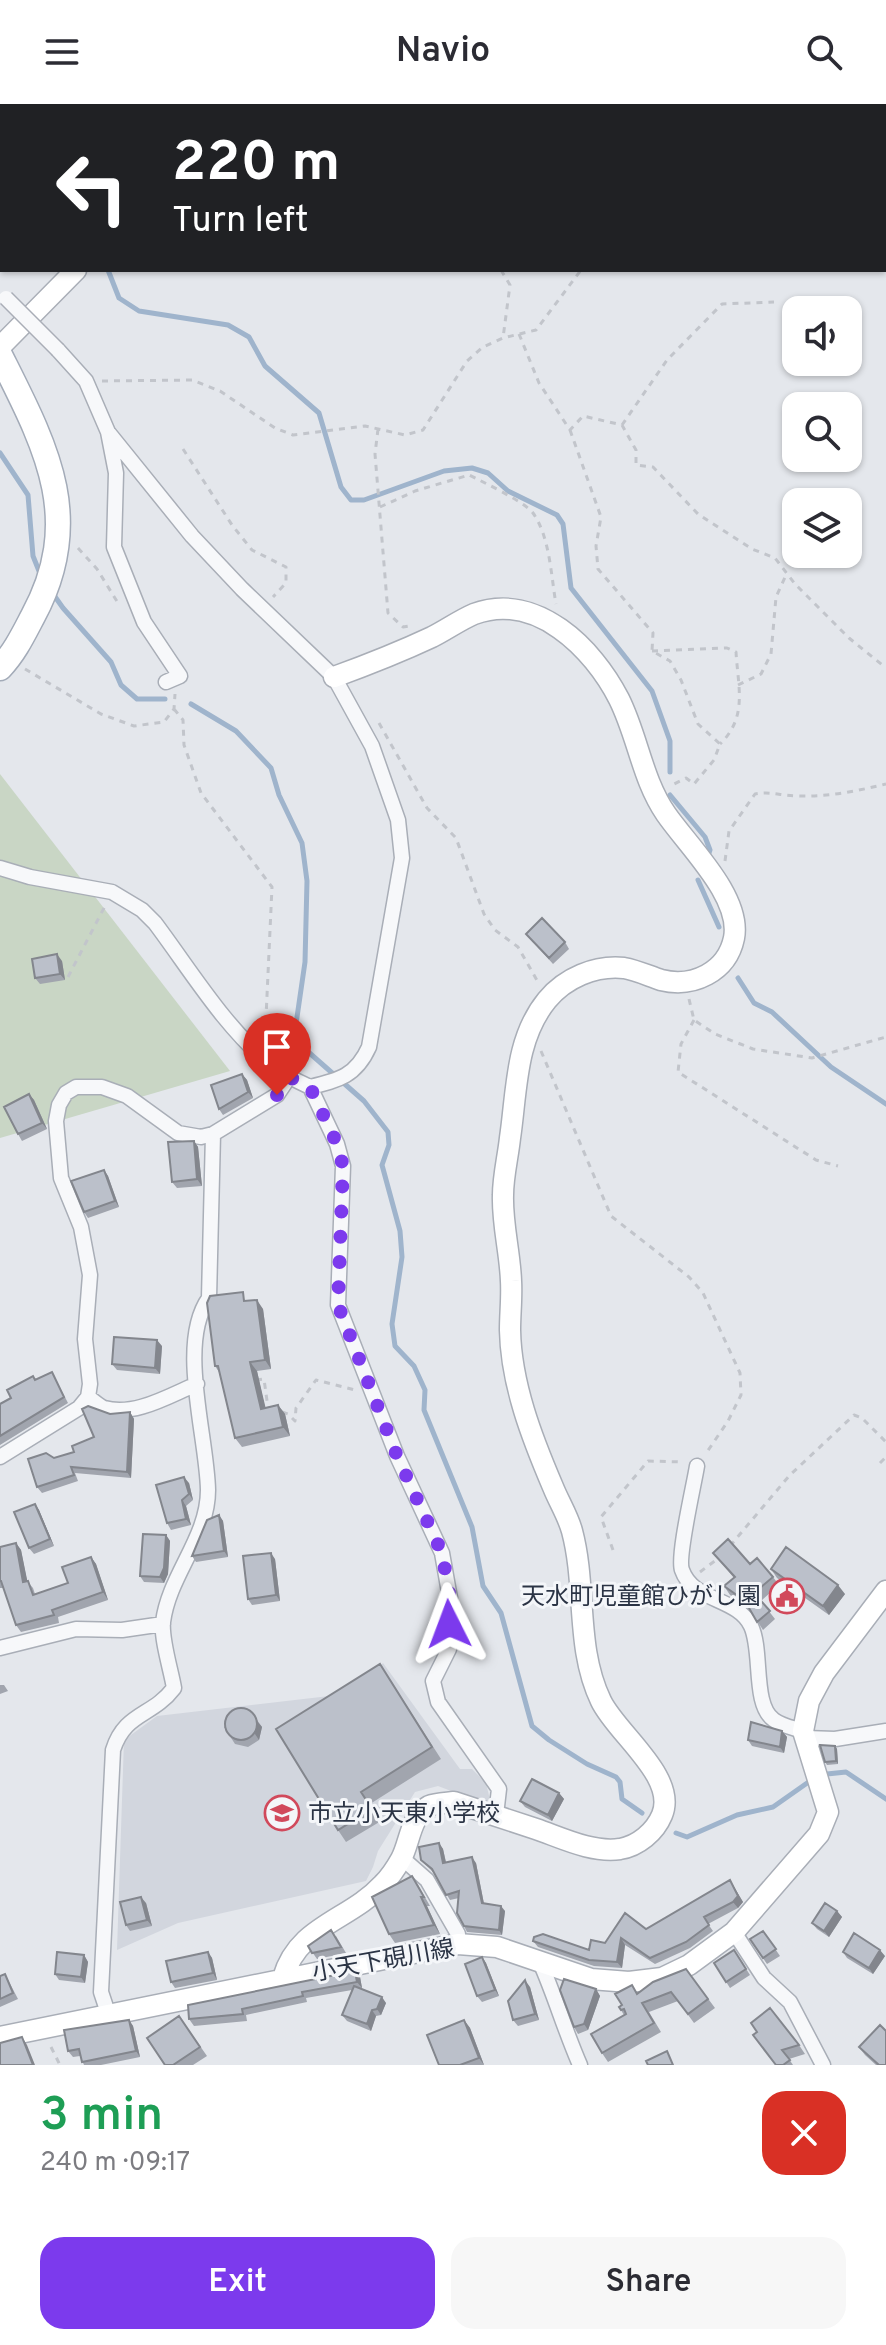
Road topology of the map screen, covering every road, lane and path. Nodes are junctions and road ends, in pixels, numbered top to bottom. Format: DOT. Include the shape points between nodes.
graph roads {
  1 [pos="502,272"];
  2 [pos="580,272"];
  3 [pos="69,277"];
  4 [pos="3,294"];
  5 [pos="774,302"];
  6 [pos="519,334"];
  7 [pos="503,338"];
  8 [pos="0,347"];
  9 [pos="0,355"];
  10 [pos="86,381"];
  11 [pos="622,425"];
  12 [pos="378,429"];
  13 [pos="570,430"];
  14 [pos="108,432"];
  15 [pos="183,449"];
  16 [pos="380,507"];
  17 [pos="59,527"];
  18 [pos="787,573"];
  19 [pos="120,607"];
  20 [pos="263,609"];
  21 [pos="414,625"];
  22 [pos="561,629"];
  23 [pos="652,651"];
  24 [pos="3,664"];
  25 [pos="886,668"];
  26 [pos="334,677"];
  27 [pos="166,682"];
  28 [pos="738,685"];
  29 [pos="174,709"];
  30 [pos="379,723"];
  31 [pos="720,744"];
  32 [pos="886,784"];
  33 [pos="654,794"];
  34 [pos="0,868"];
  35 [pos="721,888"];
  36 [pos="112,892"];
  37 [pos="68,977"];
  38 [pos="684,983"];
  39 [pos="547,1000"];
  40 [pos="694,1020"];
  41 [pos="527,1034"];
  42 [pos="886,1037"];
  43 [pos="272,1066"];
  44 [pos="289,1077"];
  45 [pos="310,1087"];
  46 [pos="213,1134"];
  47 [pos="838,1166"];
  48 [pos="252,1380"];
  49 [pos="197,1384"];
  50 [pos="370,1388"];
  51 [pos="88,1397"];
  52 [pos="886,1442"];
  53 [pos="0,1457"];
  54 [pos="886,1457"];
  55 [pos="880,1463"];
  56 [pos="697,1466"];
  57 [pos="729,1547"];
  58 [pos="613,1550"];
  59 [pos="721,1556"];
  60 [pos="687,1581"];
  61 [pos="886,1591"];
  62 [pos="163,1624"];
  63 [pos="0,1648"];
  64 [pos="886,1731"];
  65 [pos="805,1734"];
  66 [pos="496,1815"];
  67 [pos="402,1858"];
  68 [pos="734,1932"];
  69 [pos="458,1944"];
  70 [pos="540,1962"];
  71 [pos="283,1978"];
  72 [pos="109,2016"];
  73 [pos="0,2037"];
  74 [pos="580,2065"];
  75 [pos="823,2065"];
  1 -- 7 [label="path" via="510,285"];
  2 -- 6 [label="path" via="536,330"];
  3 -- 8 [label="street"];
  4 -- 10 [label="street, bridge"];
  5 -- 11 [label="path" via="722,304 667,360"];
  6 -- 7 [label="path"];
  6 -- 13 [label="path" via="539,383"];
  7 -- 12 [label="path" via="467,361 423,430 405,435"];
  9 -- 17 [label="main road" via="42,440 55,485"];
  10 -- 12 [label="path" via="192,380 293,435"];
  10 -- 14 [label="street"];
  11 -- 13 [label="path" via="583,416"];
  11 -- 18 [label="path" via="636,450 636,465 653,467 698,514 775,558"];
  12 -- 16 [label="path"];
  13 -- 23 [label="path" via="601,517 598,569 653,633"];
  14 -- 20 [label="street" via="192,536"];
  14 -- 27 [label="street" via="116,473 114,547 144,622 180,676"];
  15 -- 20 [label="path" via="252,550 286,567 286,583"];
  16 -- 21 [label="path" via="388,613 403,627"];
  16 -- 22 [label="path" via="469,475 532,511 544,537"];
  17 -- 19 [label="path" via="97,569"];
  17 -- 24 [label="main road" via="55,567 28,626"];
  18 -- 25 [label="path"];
  18 -- 28 [label="path" via="776,597 771,654 761,674"];
  20 -- 26 [label="street"];
  22 -- 26 [label="street" via="534,613 476,613 382,660"];
  22 -- 33 [label="street" via="617,695"];
  23 -- 28 [label="path" via="727,648 736,652"];
  23 -- 31 [label="path" via="670,661 698,724"];
  24 -- 29 [label="path" via="43,678 101,714 134,726 164,722"];
  26 -- 45 [label="street" via="372,746 398,820 402,858 369,1047 362,1064 338,1080"];
  27 -- 29 [label="path" via="175,695"];
  28 -- 31 [label="path" via="740,715"];
  29 -- 43 [label="path" via="183,720 184,745 201,793 272,887 265,1045"];
  30 -- 39 [label="path" via="427,808 456,838 484,914 518,947"];
  31 -- 33 [label="path" via="694,784 686,778"];
  32 -- 35 [label="path" via="841,794 755,794 729,831"];
  33 -- 35 [label="street"];
  34 -- 36 [label="street"];
  35 -- 38 [label="street" via="735,918 734,938 711,975"];
  36 -- 37 [label="path"];
  36 -- 43 [label="street" via="155,923 231,1025"];
  38 -- 39 [label="street" via="624,968 595,969 567,982"];
  38 -- 40 [label="path"];
  39 -- 41 [label="street"];
  40 -- 42 [label="path" via="753,1049 812,1058"];
  40 -- 47 [label="path" via="681,1044 678,1072 816,1160"];
  41 -- 56 [label="path" via="536,1040 611,1216 703,1293 740,1373 741,1395"];
  41 -- 66 [label="street" via="502,1190 513,1367 540,1454 573,1533 593,1683 607,1713 664,1788 666,1807 646,1838 623,1849 596,1849"];
  43 -- 44 [label="street"];
  44 -- 45 [label="street"];
  44 -- 46 [label="street" via="277,1095"];
  45 -- 50 [label="street" via="343,1166 338,1305"];
  46 -- 49 [label="street" via="209,1298 195,1336"];
  46 -- 51 [label="street" via="184,1136 127,1096 102,1087 76,1087 59,1105 61,1178 81,1227 90,1275"];
  48 -- 50 [label="path" via="264,1379 268,1408 295,1421 296,1408 316,1380 362,1392"];
  49 -- 51 [label="street" via="124,1409 103,1407"];
  49 -- 62 [label="street" via="208,1490 205,1520"];
  50 -- 66 [label="street" via="442,1553 450,1598 449,1649 433,1681 438,1702 499,1789"];
  51 -- 53 [label="street" via="79,1408"];
  52 -- 57 [label="path" via="854,1415 789,1476"];
  54 -- 55 [label="path"];
  56 -- 58 [label="path" via="648,1461 601,1517"];
  56 -- 60 [label="street" via="680,1567"];
  59 -- 60 [label="path"];
  60 -- 65 [label="street" via="737,1609 751,1625 764,1705 776,1722"];
  61 -- 65 [label="street" via="824,1673 809,1701"];
  62 -- 63 [label="street" via="76,1629"];
  62 -- 72 [label="street" via="174,1688 124,1726 113,1750 101,1992"];
  64 -- 65 [label="street" via="835,1739"];
  65 -- 68 [label="street, 小天下硯川線" via="828,1812 819,1834"];
  66 -- 67 [label="street" via="454,1802 430,1806 420,1814"];
  67 -- 69 [label="street" via="427,1880 458,1934"];
  67 -- 71 [label="street" via="371,1897 298,1946"];
  68 -- 70 [label="street, 小天下硯川線" via="662,1978 591,1979"];
  68 -- 75 [label="street" via="764,1978 790,2002"];
  69 -- 70 [label="street, 小天下硯川線" via="497,1947"];
  69 -- 71 [label="street, 小天下硯川線"];
  70 -- 74 [label="street"];
  71 -- 72 [label="street, 小天下硯川線"];
  72 -- 73 [label="street, 小天下硯川線"];
}
